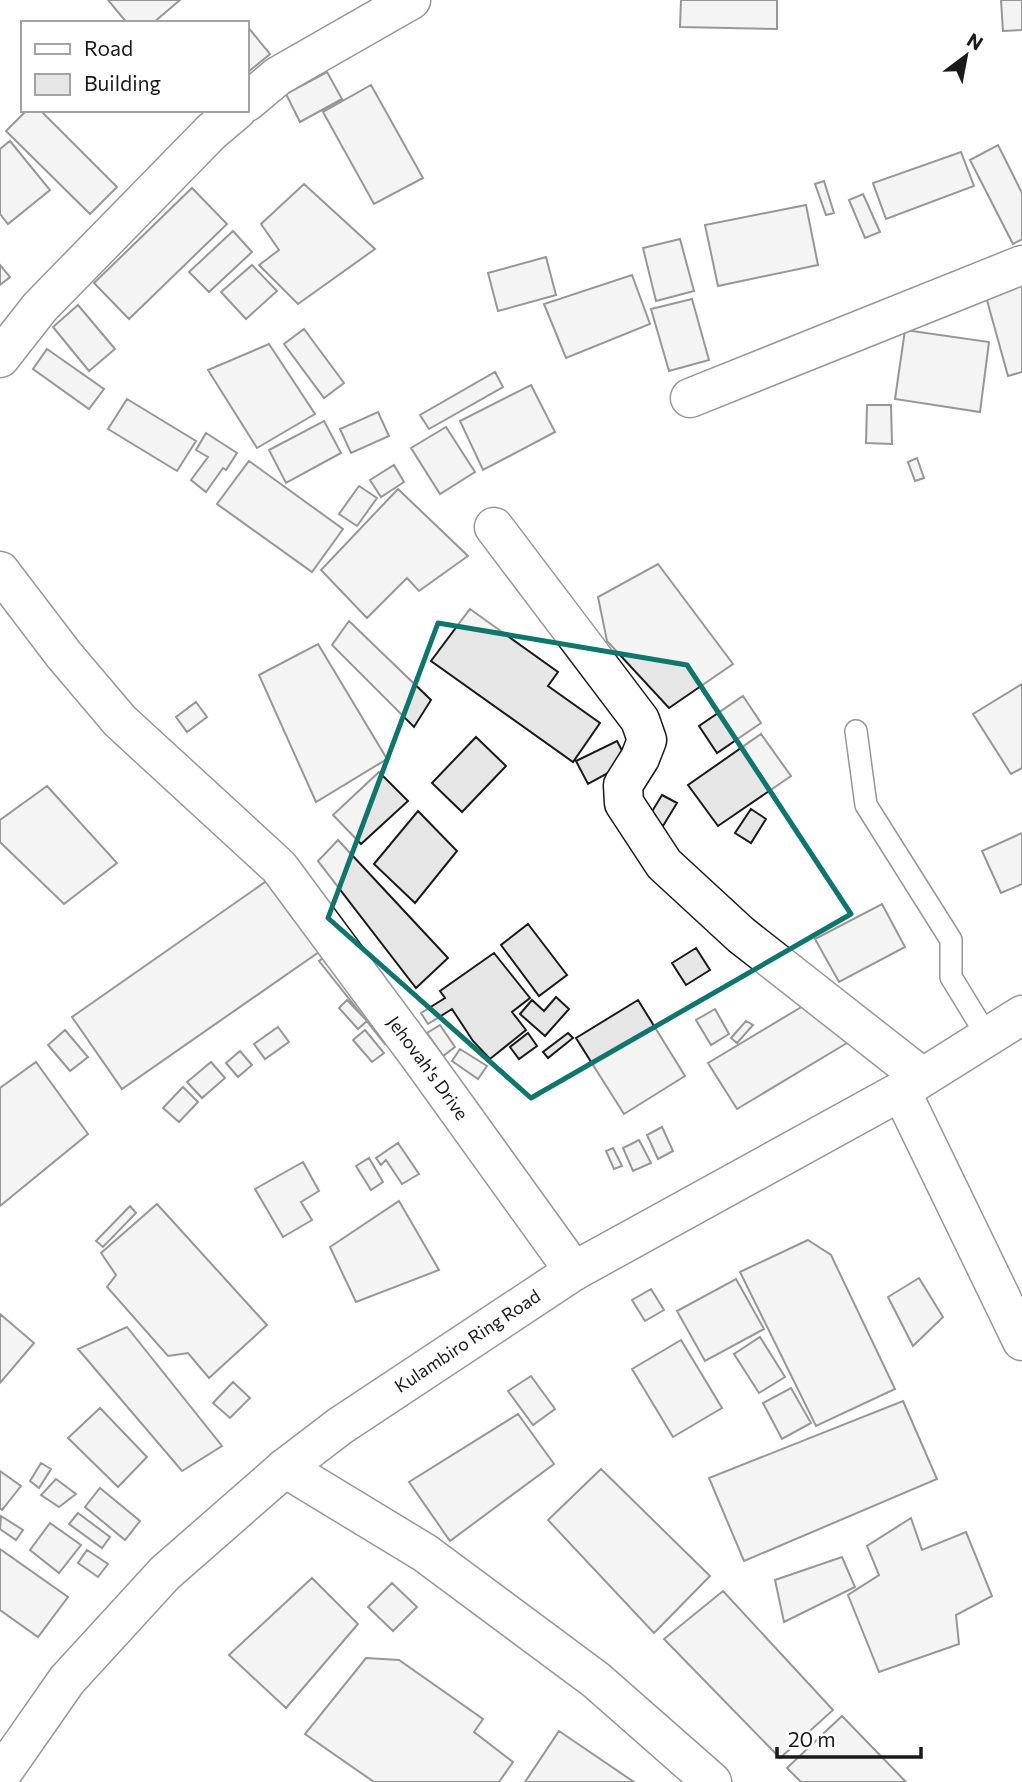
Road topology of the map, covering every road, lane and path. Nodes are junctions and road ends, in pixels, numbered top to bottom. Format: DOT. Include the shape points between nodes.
graph roads {
  1 [pos="411,0"];
  2 [pos="248,101"];
  3 [pos="235,112"];
  4 [pos="1022,265"];
  5 [pos="0,358"];
  6 [pos="690,398"];
  7 [pos="494,527"];
  8 [pos="0,571"];
  9 [pos="856,731"];
  10 [pos="1022,1015"];
  11 [pos="988,1036"];
  12 [pos="912,1084"];
  13 [pos="573,1272"];
  14 [pos="1022,1341"];
  15 [pos="285,1468"];
  16 [pos="4,1777"];
  17 [pos="712,1782"];
  1 -- 2 [label="street" via="278,76"];
  3 -- 5 [label="street" via="40,307"];
  4 -- 6 [label="street"];
  7 -- 12 [label="street" via="640,720 647,740 623,785 624,803 664,864"];
  8 -- 13 [label="street, Jehovah's Drive" via="120,721 279,866"];
  9 -- 11 [label="lane" via="866,805 951,940 951,977"];
  10 -- 11 [label="street, Kulambiro Ring Road"];
  11 -- 12 [label="street, Kulambiro Ring Road"];
  12 -- 13 [label="street, Kulambiro Ring Road"];
  12 -- 14 [label="street"];
  13 -- 15 [label="street, Kulambiro Ring Road" via="340,1426"];
  15 -- 16 [label="street, Kulambiro Ring Road" via="156,1583 67,1680"];
  15 -- 17 [label="street" via="436,1561 596,1680"];
}
